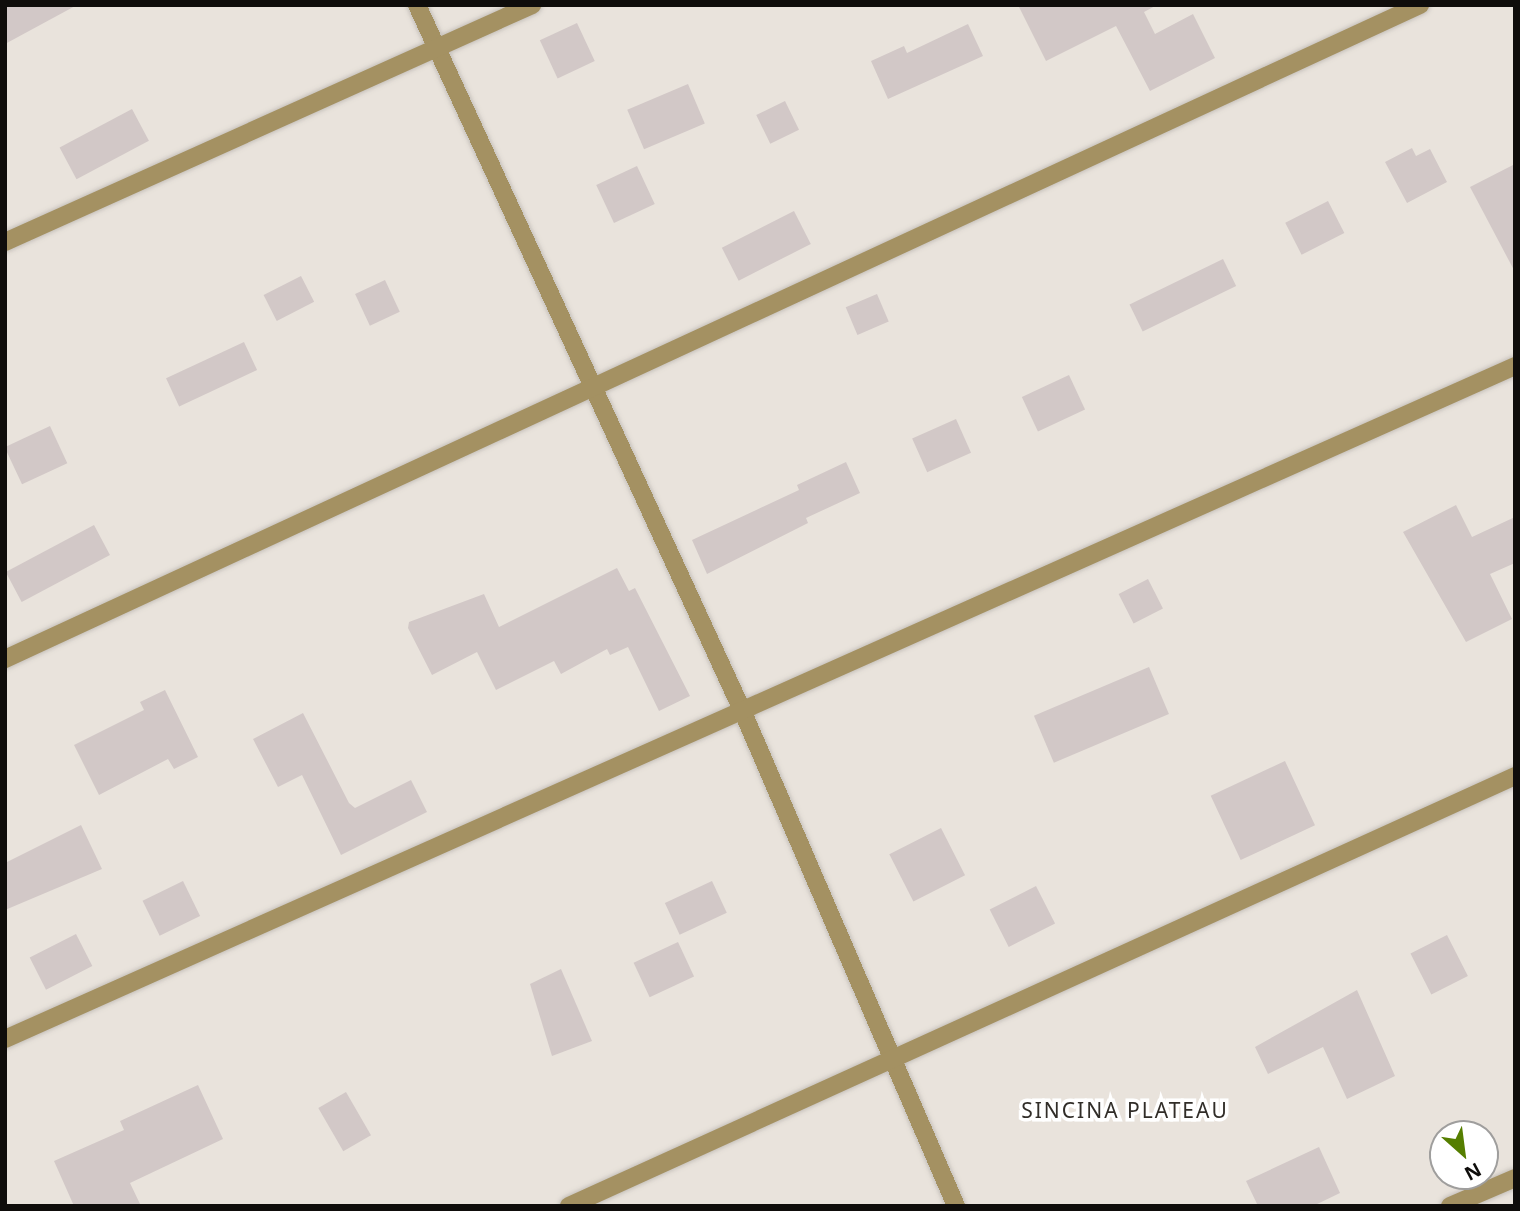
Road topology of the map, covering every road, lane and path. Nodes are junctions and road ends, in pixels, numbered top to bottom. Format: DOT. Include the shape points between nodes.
graph roads {
  1 [pos="417,5"];
  2 [pos="533,5"];
  3 [pos="1420,5"];
  4 [pos="436,48"];
  5 [pos="5,242"];
  6 [pos="1515,366"];
  7 [pos="592,390"];
  8 [pos="5,659"];
  9 [pos="742,710"];
  10 [pos="1515,776"];
  11 [pos="5,1039"];
  12 [pos="893,1058"];
  13 [pos="1515,1178"];
  14 [pos="569,1206"];
  15 [pos="956,1206"];
  16 [pos="1450,1206"];
  1 -- 4 [label="street"];
  2 -- 4 [label="street"];
  3 -- 7 [label="street"];
  4 -- 5 [label="street"];
  4 -- 7 [label="street"];
  6 -- 9 [label="street"];
  7 -- 8 [label="street"];
  7 -- 9 [label="street"];
  9 -- 11 [label="street"];
  9 -- 12 [label="street"];
  10 -- 12 [label="street"];
  12 -- 14 [label="street"];
  12 -- 15 [label="street"];
  13 -- 16 [label="street"];
}
